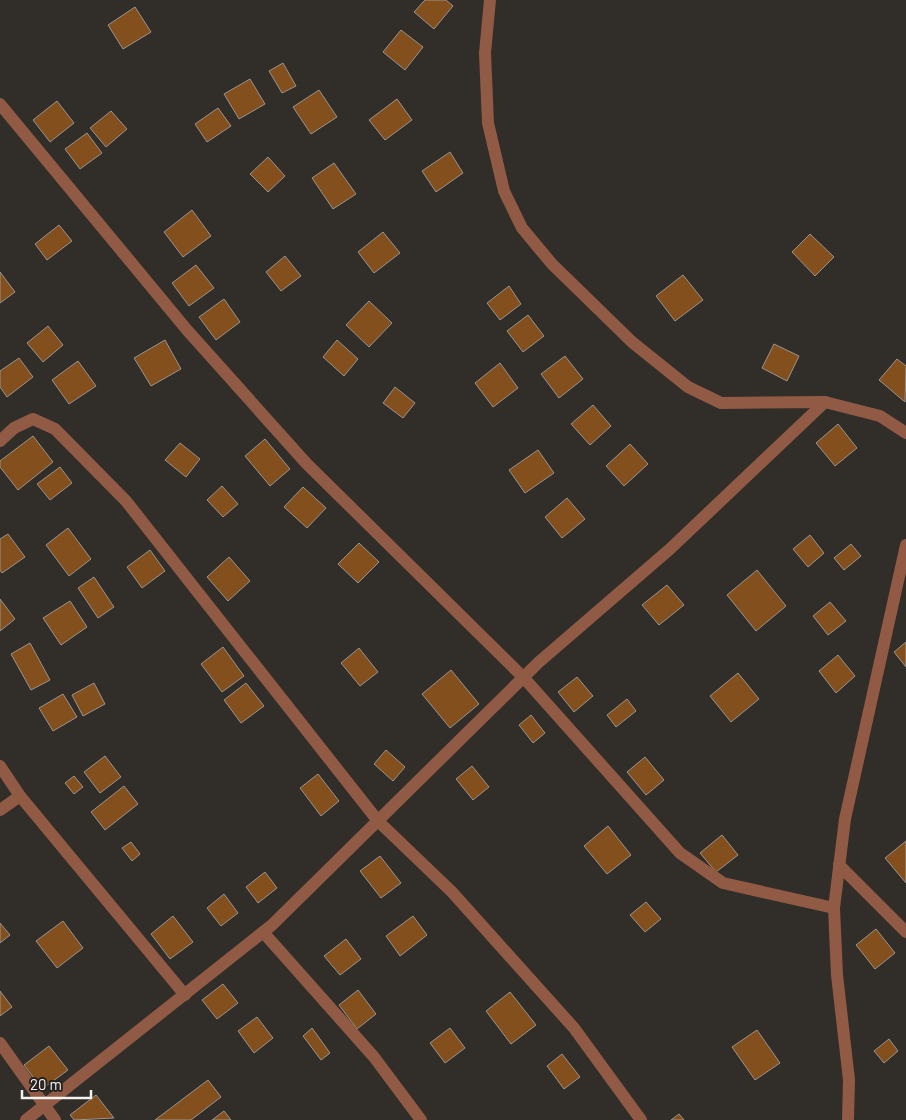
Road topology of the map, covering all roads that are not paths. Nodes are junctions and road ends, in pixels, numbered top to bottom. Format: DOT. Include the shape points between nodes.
graph roads {
  1 [pos="490,0"];
  2 [pos="0,104"];
  3 [pos="825,402"];
  4 [pos="906,433"];
  5 [pos="0,441"];
  6 [pos="906,545"];
  7 [pos="524,678"];
  8 [pos="0,766"];
  9 [pos="20,796"];
  10 [pos="0,810"];
  11 [pos="378,822"];
  12 [pos="839,865"];
  13 [pos="834,908"];
  14 [pos="263,932"];
  15 [pos="906,932"];
  16 [pos="185,994"];
  17 [pos="0,1043"];
  18 [pos="43,1106"];
  19 [pos="26,1120"];
  20 [pos="55,1120"];
  21 [pos="421,1120"];
  22 [pos="641,1120"];
  23 [pos="848,1120"];
  1 -- 3 [label="street" via="485,53 488,123 504,191 522,228 552,264 632,342 688,387 721,403"];
  2 -- 7 [label="street" via="187,330 306,463"];
  3 -- 4 [label="street" via="880,416"];
  3 -- 7 [label="street" via="670,549"];
  5 -- 11 [label="street" via="14,428 33,419 61,435 126,501"];
  6 -- 12 [label="street" via="846,819"];
  7 -- 11 [label="street"];
  7 -- 13 [label="street" via="680,853 723,883"];
  8 -- 9 [label="street"];
  9 -- 10 [label="street"];
  9 -- 16 [label="street"];
  11 -- 14 [label="street"];
  11 -- 22 [label="street" via="452,892 568,1021"];
  12 -- 13 [label="street"];
  12 -- 15 [label="street"];
  13 -- 23 [label="street" via="837,975 850,1080"];
  14 -- 16 [label="street"];
  14 -- 21 [label="street" via="374,1057"];
  16 -- 18 [label="street"];
  17 -- 18 [label="street"];
  18 -- 19 [label="street"];
  18 -- 20 [label="street"];
}
